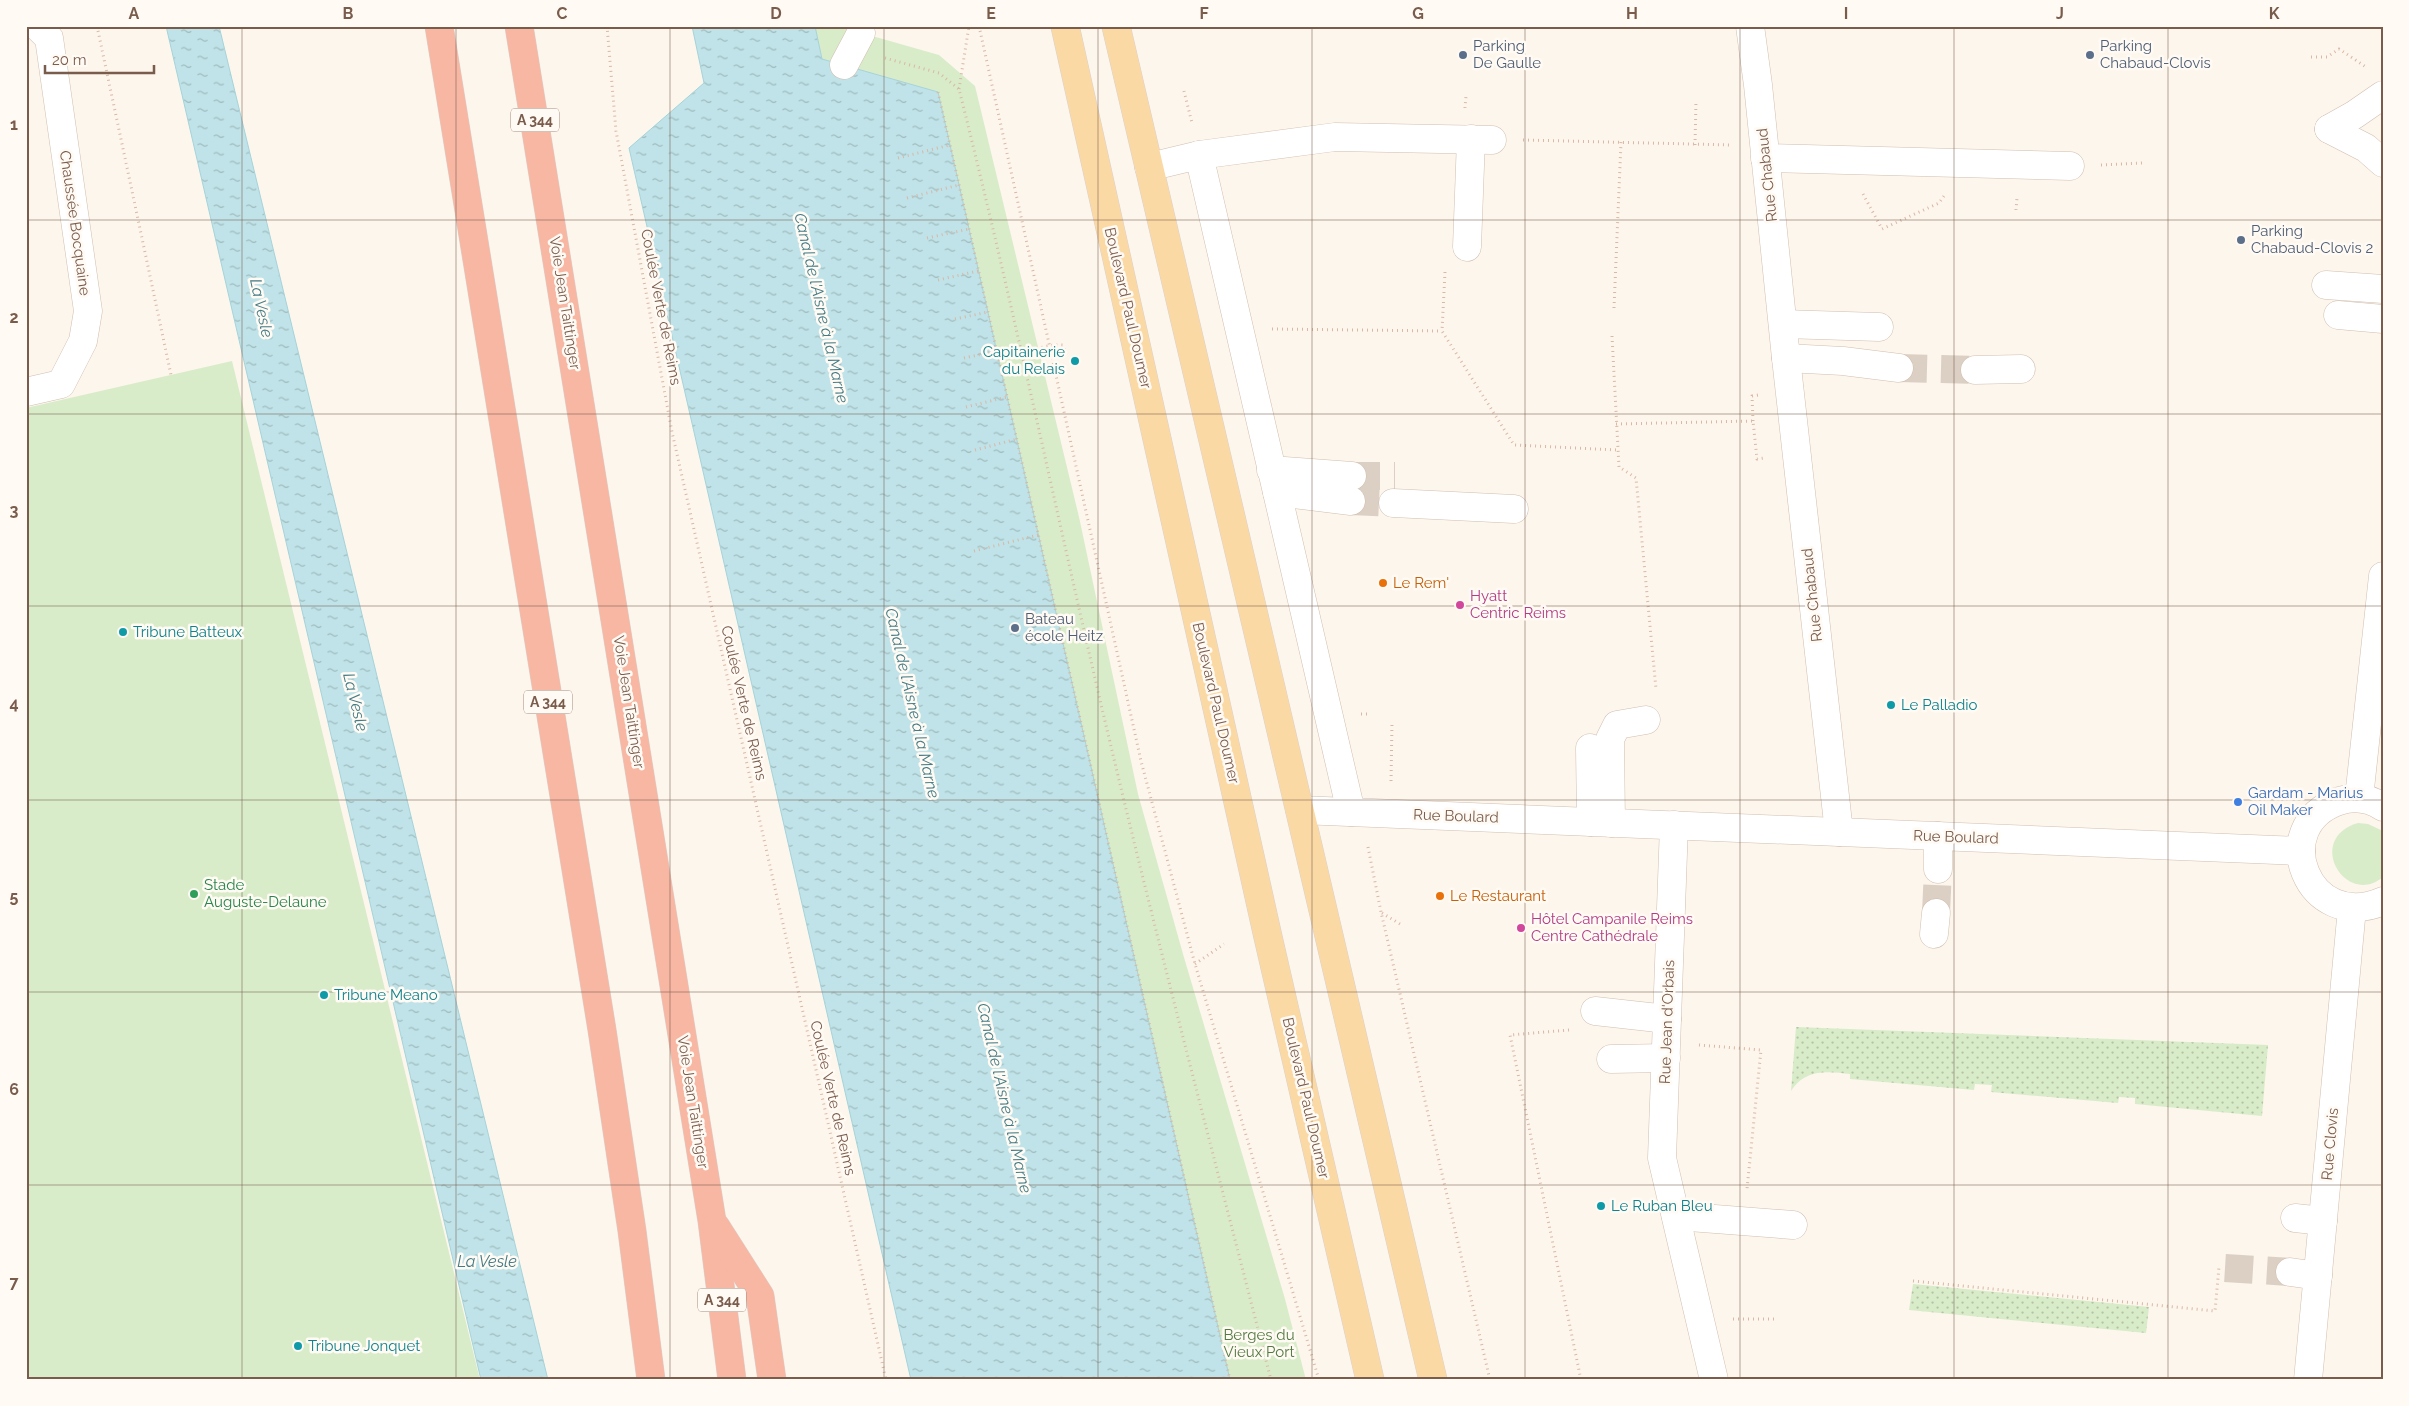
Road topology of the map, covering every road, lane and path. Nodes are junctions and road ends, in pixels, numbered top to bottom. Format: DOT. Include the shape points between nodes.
graph roads {
  1 [pos="37,26"];
  2 [pos="96,26"];
  3 [pos="439,26"];
  4 [pos="519,26"];
  5 [pos="607,26"];
  6 [pos="969,26"];
  7 [pos="979,26"];
  8 [pos="1065,26"];
  9 [pos="1116,26"];
  10 [pos="1750,26"];
  11 [pos="853,49"];
  12 [pos="2310,57"];
  13 [pos="2365,65"];
  14 [pos="959,89"];
  15 [pos="938,92"];
  16 [pos="2383,95"];
  17 [pos="1696,101"];
  18 [pos="1482,139"];
  19 [pos="1621,142"];
  20 [pos="950,145"];
  21 [pos="1695,145"];
  22 [pos="1765,152"];
  23 [pos="1199,155"];
  24 [pos="898,158"];
  25 [pos="1968,163"];
  26 [pos="2143,163"];
  27 [pos="2383,163"];
  28 [pos="2070,166"];
  29 [pos="1149,167"];
  30 [pos="959,184"];
  31 [pos="907,198"];
  32 [pos="969,229"];
  33 [pos="1882,229"];
  34 [pos="927,238"];
  35 [pos="1467,248"];
  36 [pos="978,271"];
  37 [pos="938,280"];
  38 [pos="2326,285"];
  39 [pos="2383,289"];
  40 [pos="1614,308"];
  41 [pos="988,312"];
  42 [pos="2338,315"];
  43 [pos="955,319"];
  44 [pos="2383,319"];
  45 [pos="1782,324"];
  46 [pos="1879,328"];
  47 [pos="1275,329"];
  48 [pos="1612,336"];
  49 [pos="1050,344"];
  50 [pos="997,351"];
  51 [pos="1022,351"];
  52 [pos="1066,355"];
  53 [pos="964,358"];
  54 [pos="1786,358"];
  55 [pos="1899,368"];
  56 [pos="2022,369"];
  57 [pos="1975,370"];
  58 [pos="171,375"];
  59 [pos="26,392"];
  60 [pos="1007,397"];
  61 [pos="966,407"];
  62 [pos="1616,424"];
  63 [pos="1017,439"];
  64 [pos="976,450"];
  65 [pos="1618,450"];
  66 [pos="1797,455"];
  67 [pos="1274,481"];
  68 [pos="1352,489"];
  69 [pos="1392,503"];
  70 [pos="1514,509"];
  71 [pos="1038,535"];
  72 [pos="974,551"];
  73 [pos="2383,576"];
  74 [pos="1651,709"];
  75 [pos="1392,723"];
  76 [pos="1590,748"];
  77 [pos="1391,786"];
  78 [pos="2371,802"];
  79 [pos="1300,810"];
  80 [pos="1351,812"];
  81 [pos="1601,822"];
  82 [pos="1674,826"];
  83 [pos="1839,832"];
  84 [pos="1938,836"];
  85 [pos="1368,843"];
  86 [pos="2301,851"];
  87 [pos="1938,870"];
  88 [pos="2383,901"];
  89 [pos="2352,908"];
  90 [pos="1381,912"];
  91 [pos="1400,924"];
  92 [pos="1224,944"];
  93 [pos="1195,964"];
  94 [pos="1595,1012"];
  95 [pos="1556,1030"];
  96 [pos="1667,1040"];
  97 [pos="1612,1059"];
  98 [pos="1747,1192"];
  99 [pos="1676,1216"];
  100 [pos="2295,1218"];
  101 [pos="712,1221"];
  102 [pos="2323,1221"];
  103 [pos="1793,1225"];
  104 [pos="2219,1267"];
  105 [pos="2290,1272"];
  106 [pos="2318,1276"];
  107 [pos="1913,1281"];
  108 [pos="1700,1319"];
  109 [pos="1774,1320"];
  110 [pos="651,1380"];
  111 [pos="732,1380"];
  112 [pos="772,1380"];
  113 [pos="886,1380"];
  114 [pos="1230,1380"];
  115 [pos="1271,1380"];
  116 [pos="1319,1380"];
  117 [pos="1370,1380"];
  118 [pos="1432,1380"];
  119 [pos="1490,1380"];
  120 [pos="1581,1380"];
  121 [pos="1714,1380"];
  122 [pos="2308,1380"];
  1 -- 59 [label="street, Chaussée Bocquaine" via="49,38 88,311 83,341 61,384"];
  2 -- 58 [label="path"];
  3 -- 110 [label="highway, A 344" via="602,1030"];
  4 -- 101 [label="highway, Voie Jean Taittinger / A 344"];
  5 -- 113 [label="path, Coulée Verte de Reims" via="616,131 672,432"];
  6 -- 14 [label="path"];
  7 -- 49 [label="path"];
  8 -- 117 [label="main road, Boulevard Paul Doumer"];
  9 -- 29 [label="main road"];
  10 -- 22 [label="street, Rue Chabaud"];
  11 -- 14 [label="path" via="939,73"];
  12 -- 13 [label="path" via="2327,57 2339,49"];
  14 -- 51 [label="path"];
  15 -- 20 [label="path"];
  16 -- 27 [label="street" via="2329,130 2366,148"];
  17 -- 21 [label="path"];
  18 -- 19 [label="path"];
  18 -- 23 [label="street" via="1336,137"];
  18 -- 35 [label="street"];
  19 -- 21 [label="path"];
  19 -- 40 [label="path"];
  20 -- 24 [label="path"];
  20 -- 30 [label="path"];
  21 -- 22 [label="path"];
  22 -- 25 [label="street"];
  22 -- 45 [label="street, Rue Chabaud"];
  23 -- 29 [label="street"];
  23 -- 67 [label="street"];
  25 -- 28 [label="street"];
  25 -- 33 [label="path" via="1939,203"];
  26 -- 28 [label="path"];
  29 -- 79 [label="main road"];
  30 -- 31 [label="path"];
  30 -- 32 [label="path"];
  32 -- 34 [label="path"];
  32 -- 36 [label="path"];
  36 -- 37 [label="path"];
  36 -- 41 [label="path"];
  38 -- 39 [label="street"];
  41 -- 43 [label="path"];
  41 -- 50 [label="path"];
  42 -- 44 [label="street"];
  45 -- 46 [label="street"];
  45 -- 54 [label="street, Rue Chabaud"];
  47 -- 65 [label="path" via="1442,331 1514,445"];
  48 -- 62 [label="path"];
  49 -- 51 [label="path" via="1038,350"];
  49 -- 52 [label="path" via="1063,345"];
  49 -- 93 [label="path" via="1141,761"];
  50 -- 53 [label="path"];
  50 -- 60 [label="path"];
  51 -- 115 [label="path" via="1097,688"];
  54 -- 55 [label="street"];
  54 -- 66 [label="street, Rue Chabaud"];
  56 -- 57 [label="street"];
  60 -- 61 [label="path"];
  60 -- 63 [label="path"];
  62 -- 65 [label="path"];
  62 -- 66 [label="path" via="1753,421 1757,459"];
  63 -- 64 [label="path"];
  63 -- 71 [label="path"];
  65 -- 74 [label="path" via="1619,467 1636,478"];
  66 -- 83 [label="street, Rue Chabaud"];
  67 -- 68 [label="street"];
  67 -- 80 [label="street"];
  69 -- 70 [label="street"];
  71 -- 72 [label="path"];
  71 -- 114 [label="path"];
  73 -- 78 [label="street"];
  74 -- 81 [label="street" via="1616,725 1610,739"];
  75 -- 77 [label="path"];
  76 -- 81 [label="street"];
  78 -- 86 [label="street" via="2345,800 2319,812 2309,824"];
  79 -- 80 [label="street, Rue Boulard"];
  79 -- 118 [label="main road"];
  80 -- 81 [label="street, Rue Boulard"];
  81 -- 82 [label="street, Rue Boulard"];
  82 -- 83 [label="street, Rue Boulard"];
  82 -- 96 [label="street, Rue Jean d'Orbais"];
  83 -- 84 [label="street, Rue Boulard"];
  84 -- 86 [label="street, Rue Boulard"];
  84 -- 87 [label="street"];
  85 -- 90 [label="path"];
  86 -- 89 [label="street" via="2302,868 2310,884 2321,896"];
  88 -- 89 [label="street" via="2369,907"];
  89 -- 102 [label="street, Rue Clovis"];
  90 -- 91 [label="path"];
  90 -- 119 [label="path"];
  92 -- 93 [label="path"];
  93 -- 116 [label="path"];
  94 -- 96 [label="street"];
  95 -- 120 [label="path" via="1510,1035"];
  96 -- 97 [label="street"];
  96 -- 98 [label="path" via="1761,1050"];
  96 -- 99 [label="street, Rue Jean d'Orbais" via="1662,1158"];
  99 -- 103 [label="street"];
  99 -- 108 [label="street, Rue Jean d'Orbais"];
  100 -- 102 [label="street"];
  101 -- 111 [label="highway, Voie Jean Taittinger / A 344"];
  101 -- 112 [label="highway" via="760,1296"];
  102 -- 106 [label="street, Rue Clovis"];
  104 -- 107 [label="path" via="2215,1311"];
  105 -- 106 [label="street"];
  106 -- 122 [label="street, Rue Clovis"];
  108 -- 109 [label="path"];
  108 -- 121 [label="street, Rue Jean d'Orbais"];
}
